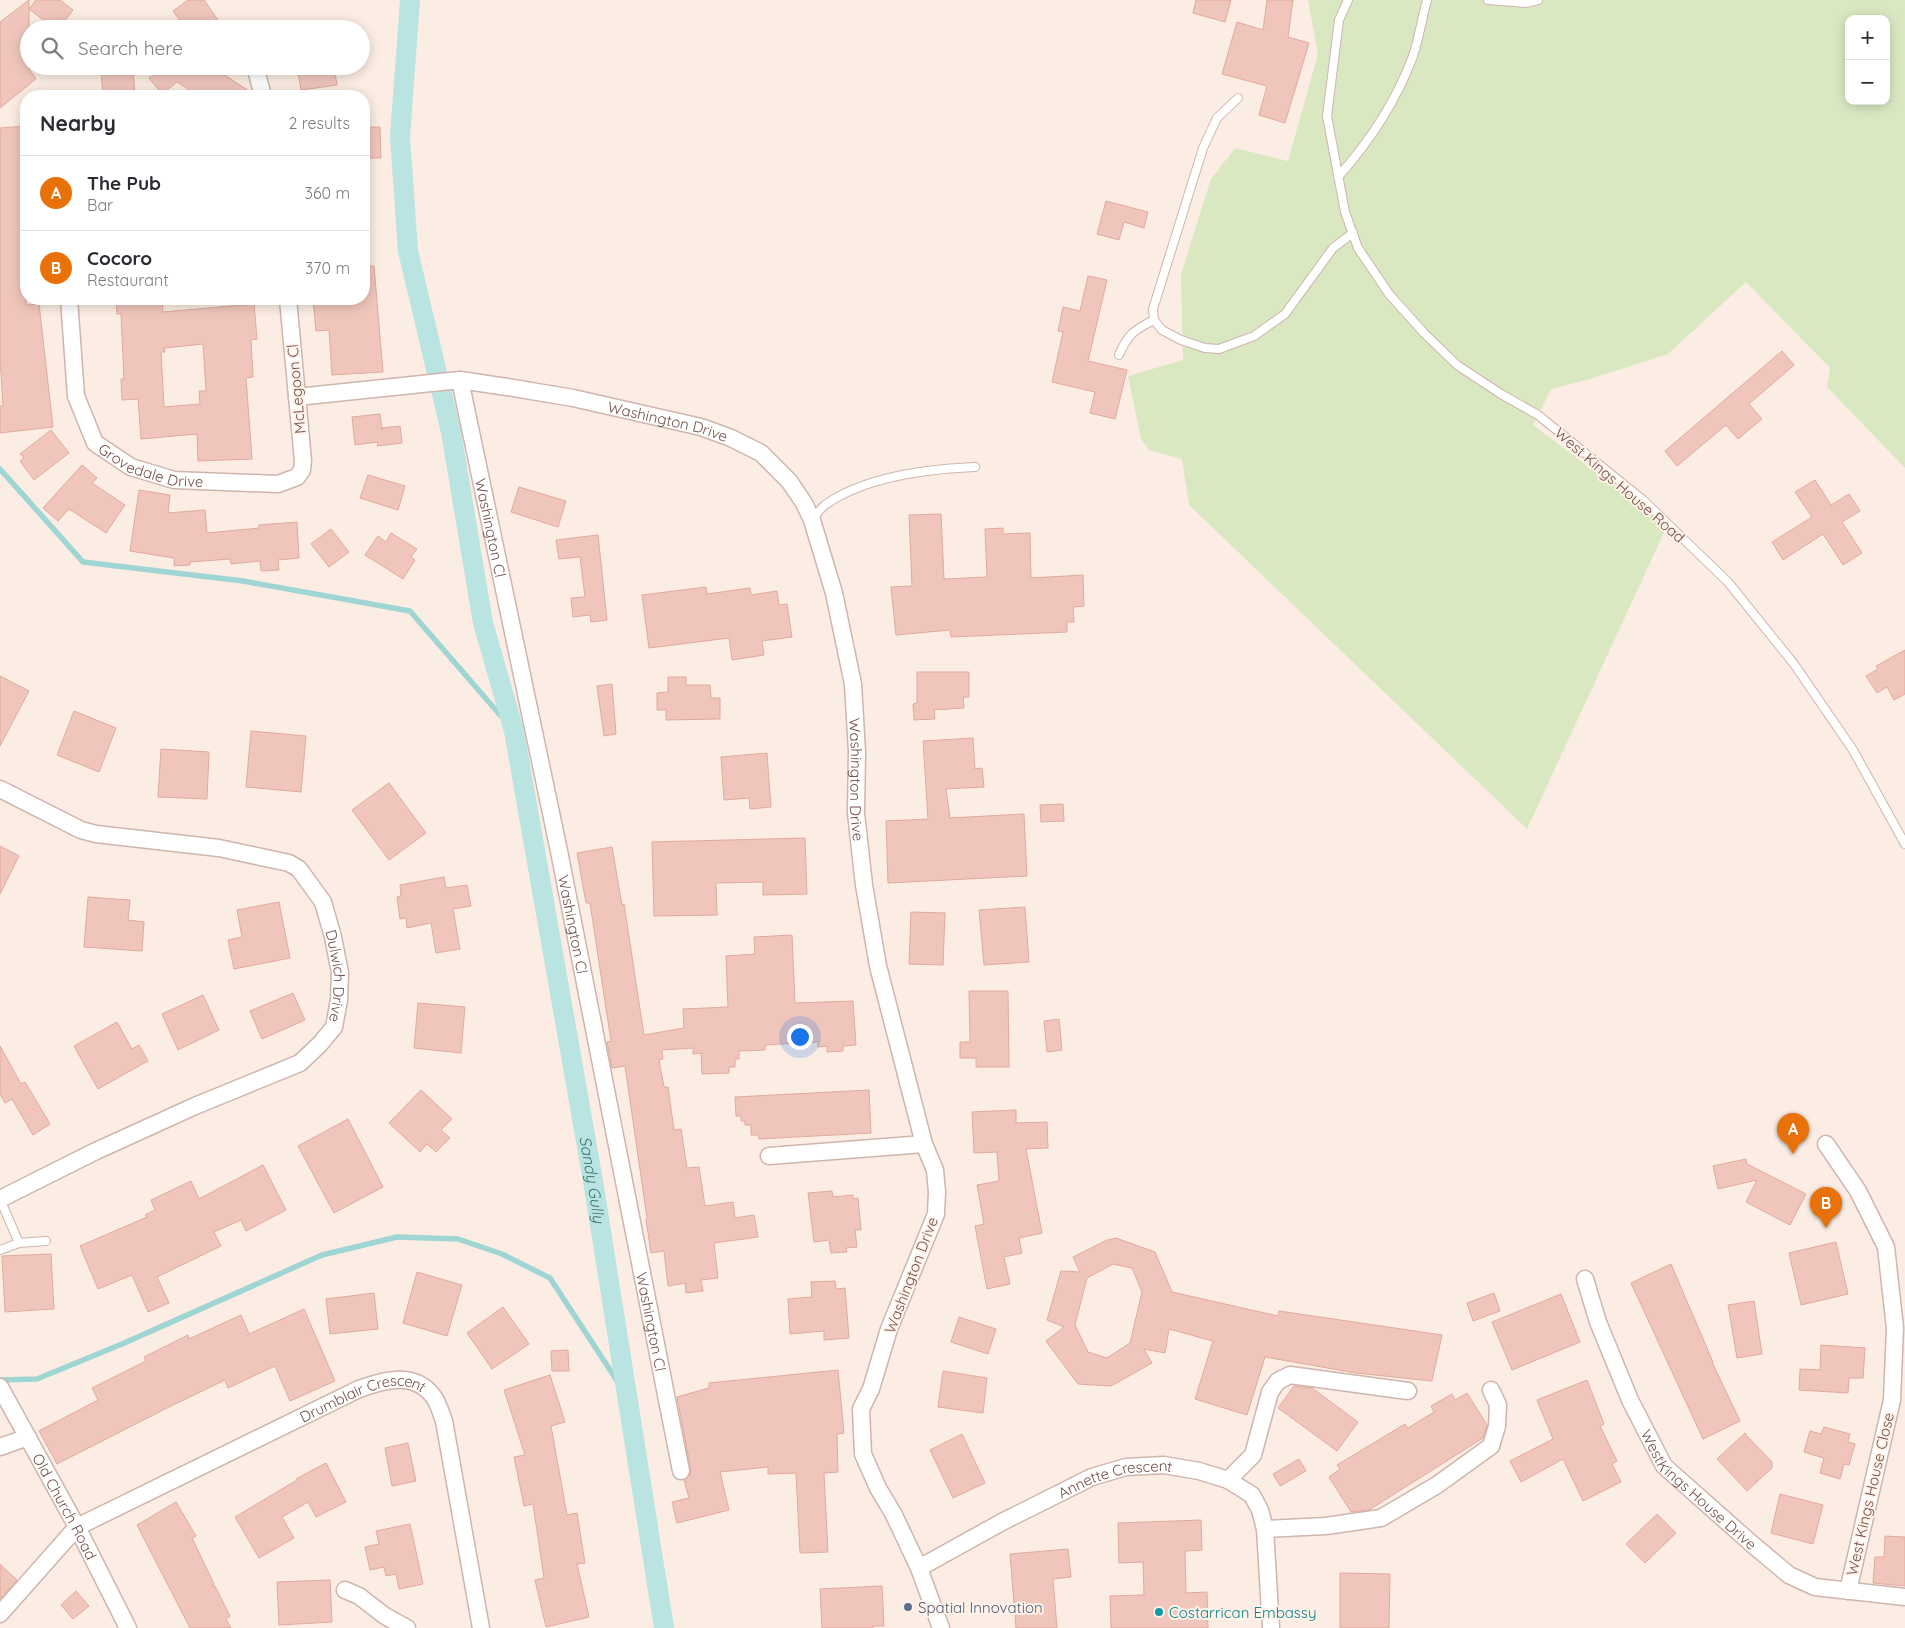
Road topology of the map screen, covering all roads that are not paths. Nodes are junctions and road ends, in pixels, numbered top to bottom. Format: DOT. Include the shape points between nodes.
graph roads {
  1 [pos="1348,0"];
  2 [pos="1427,0"];
  3 [pos="1488,0"];
  4 [pos="1538,0"];
  5 [pos="257,75"];
  6 [pos="261,90"];
  7 [pos="1238,98"];
  8 [pos="1338,177"];
  9 [pos="1352,233"];
  10 [pos="68,305"];
  11 [pos="289,305"];
  12 [pos="1154,320"];
  13 [pos="1118,355"];
  14 [pos="460,380"];
  15 [pos="297,398"];
  16 [pos="975,467"];
  17 [pos="297,477"];
  18 [pos="812,520"];
  19 [pos="0,789"];
  20 [pos="1905,844"];
  21 [pos="924,1144"];
  22 [pos="1826,1144"];
  23 [pos="769,1156"];
  24 [pos="0,1199"];
  25 [pos="46,1241"];
  26 [pos="19,1243"];
  27 [pos="0,1250"];
  28 [pos="1584,1279"];
  29 [pos="1491,1390"];
  30 [pos="1408,1391"];
  31 [pos="4,1394"];
  32 [pos="28,1437"];
  33 [pos="0,1447"];
  34 [pos="681,1471"];
  35 [pos="1228,1480"];
  36 [pos="77,1527"];
  37 [pos="1265,1529"];
  38 [pos="919,1568"];
  39 [pos="345,1590"];
  40 [pos="1848,1591"];
  41 [pos="1905,1597"];
  42 [pos="0,1614"];
  43 [pos="128,1628"];
  44 [pos="407,1628"];
  45 [pos="479,1628"];
  46 [pos="941,1628"];
  47 [pos="1271,1628"];
  1 -- 8 [label="lane, West Kings House Road" via="1340,20 1327,116"];
  2 -- 8 [label="lane" via="1413,56 1383,120"];
  3 -- 4 [label="lane" via="1526,3"];
  5 -- 6 [label="street"];
  7 -- 12 [label="lane" via="1217,118 1203,148 1154,309"];
  8 -- 9 [label="lane, West Kings House Road"];
  9 -- 12 [label="lane" via="1333,248 1285,314 1254,336 1219,350 1205,348 1162,330"];
  9 -- 20 [label="lane, West Kings House Road" via="1358,248 1389,294 1457,365 1538,415 1643,500 1728,582 1794,664 1853,750"];
  10 -- 17 [label="street, Grovedale Drive" via="76,396 95,443 130,468 174,480 278,484"];
  11 -- 15 [label="street, McLegoon Cl"];
  12 -- 13 [label="lane" via="1135,329"];
  14 -- 15 [label="street, Washington Drive"];
  14 -- 18 [label="street, Washington Drive" via="582,400 701,427 731,438 761,453 789,481"];
  14 -- 34 [label="street, Washington Cl" via="559,851"];
  15 -- 17 [label="street, McLegoon Cl" via="303,461"];
  16 -- 18 [label="lane" via="943,468 897,476 852,490 824,506"];
  18 -- 21 [label="street, Washington Drive" via="834,593 853,684 856,812 878,966"];
  19 -- 24 [label="street, Dulwich Drive" via="82,830 220,848 289,863 299,869 323,902 340,972 334,1027 300,1063 195,1106"];
  21 -- 23 [label="street"];
  21 -- 38 [label="street, Washington Drive" via="935,1170 936,1214 889,1329 871,1389 861,1409 863,1454"];
  22 -- 40 [label="street, West Kings House Close" via="1858,1191 1886,1247 1895,1328 1892,1400"];
  24 -- 26 [label="lane"];
  25 -- 26 [label="lane"];
  26 -- 27 [label="lane"];
  28 -- 40 [label="street, WestKings House Drive" via="1627,1391 1664,1466 1789,1575 1814,1586"];
  29 -- 37 [label="street" via="1498,1405 1497,1426 1491,1446 1437,1485 1381,1518 1326,1526"];
  30 -- 35 [label="street" via="1290,1375 1270,1392 1253,1455"];
  31 -- 32 [label="street, Old Church Road"];
  32 -- 33 [label="street"];
  32 -- 36 [label="street, Old Church Road"];
  35 -- 37 [label="street, Annette Crescent" via="1252,1495"];
  35 -- 38 [label="street, Annette Crescent" via="1164,1465 1126,1467 1092,1477"];
  36 -- 42 [label="street"];
  36 -- 43 [label="street, Old Church Road"];
  36 -- 45 [label="street, Drumblair Crescent" via="358,1389 398,1380 421,1383 434,1397 444,1421"];
  37 -- 47 [label="street, Annette Crescent"];
  38 -- 46 [label="street"];
  39 -- 44 [label="street"];
  40 -- 41 [label="street, WestKings House Drive"];
}
